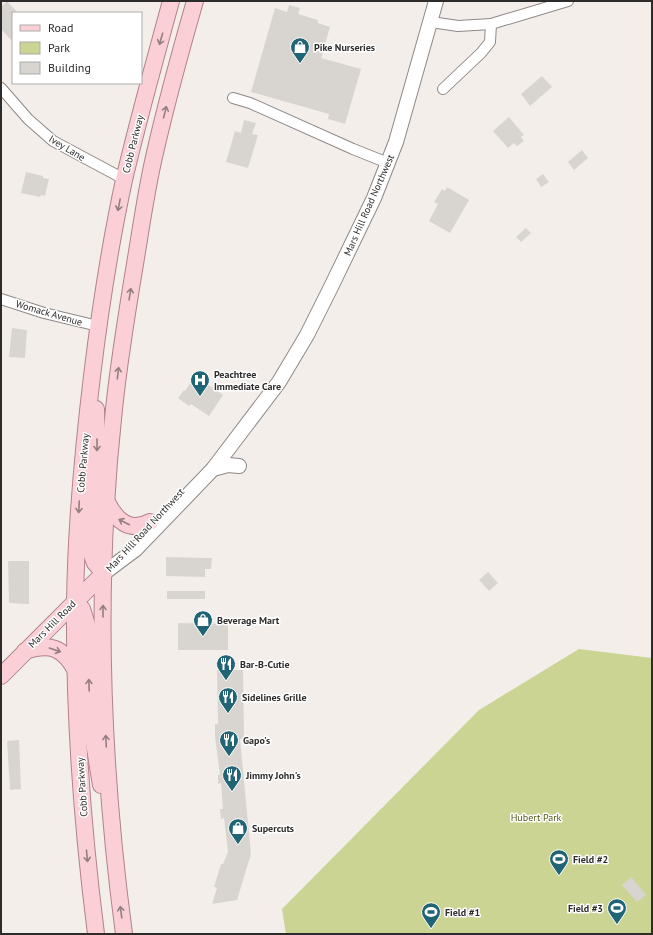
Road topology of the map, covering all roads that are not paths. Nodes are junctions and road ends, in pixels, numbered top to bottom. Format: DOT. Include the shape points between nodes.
graph roads {
  1 [pos="171,1"];
  2 [pos="195,1"];
  3 [pos="436,1"];
  4 [pos="568,1"];
  5 [pos="431,22"];
  6 [pos="491,24"];
  7 [pos="1,88"];
  8 [pos="443,89"];
  9 [pos="233,98"];
  10 [pos="388,163"];
  11 [pos="124,179"];
  12 [pos="1,299"];
  13 [pos="98,326"];
  14 [pos="92,378"];
  15 [pos="225,452"];
  16 [pos="239,466"];
  17 [pos="213,469"];
  18 [pos="107,502"];
  19 [pos="150,522"];
  20 [pos="104,573"];
  21 [pos="75,601"];
  22 [pos="25,651"];
  23 [pos="76,672"];
  24 [pos="1,676"];
  25 [pos="112,828"];
  26 [pos="96,934"];
  27 [pos="124,934"];
  1 -- 11 [label="main road, Cobb Parkway, one-way"];
  18 -- 2 [label="main road, one-way" via="119,364 140,232 164,115"];
  3 -- 5 [label="street, Mars Hill Road Northwest"];
  4 -- 6 [label="street"];
  5 -- 6 [label="street" via="458,26"];
  5 -- 10 [label="street, Mars Hill Road Northwest"];
  6 -- 8 [label="street" via="490,42"];
  7 -- 11 [label="street, Ivey Lane" via="28,119 53,141"];
  9 -- 10 [label="street"];
  10 -- 15 [label="street, Mars Hill Road Northwest" via="374,198 298,352 269,397"];
  11 -- 13 [label="main road, Cobb Parkway, one-way"];
  12 -- 13 [label="street, Womack Avenue"];
  13 -- 14 [label="main road, Cobb Parkway"];
  14 -- 20 [label="main road, one-way" via="97,430 90,550 95,563"];
  14 -- 21 [label="main road, Cobb Parkway, one-way" via="81,478"];
  15 -- 17 [label="street, Mars Hill Road Northwest"];
  15 -- 19 [label="street, Mars Hill Road Northwest" via="194,478"];
  16 -- 17 [label="street" via="228,465"];
  17 -- 20 [label="street, Mars Hill Road Northwest" via="136,549"];
  19 -- 18 [label="main road, one-way" via="140,526 122,522"];
  18 -- 20 [label="main road"];
  19 -- 20 [label="street, Mars Hill Road Northwest"];
  20 -- 21 [label="main road, Mars Hill Road"];
  25 -- 20 [label="main road, one-way" via="104,695"];
  21 -- 22 [label="main road, Mars Hill Road"];
  21 -- 23 [label="main road, Cobb Parkway"];
  25 -- 21 [label="main road, one-way" via="90,724 87,624 82,609"];
  22 -- 23 [label="main road, one-way" via="41,647 59,650"];
  22 -- 24 [label="main road, Mars Hill Road"];
  23 -- 26 [label="main road, Cobb Parkway, one-way" via="87,860"];
  27 -- 25 [label="main road, one-way"];
}
